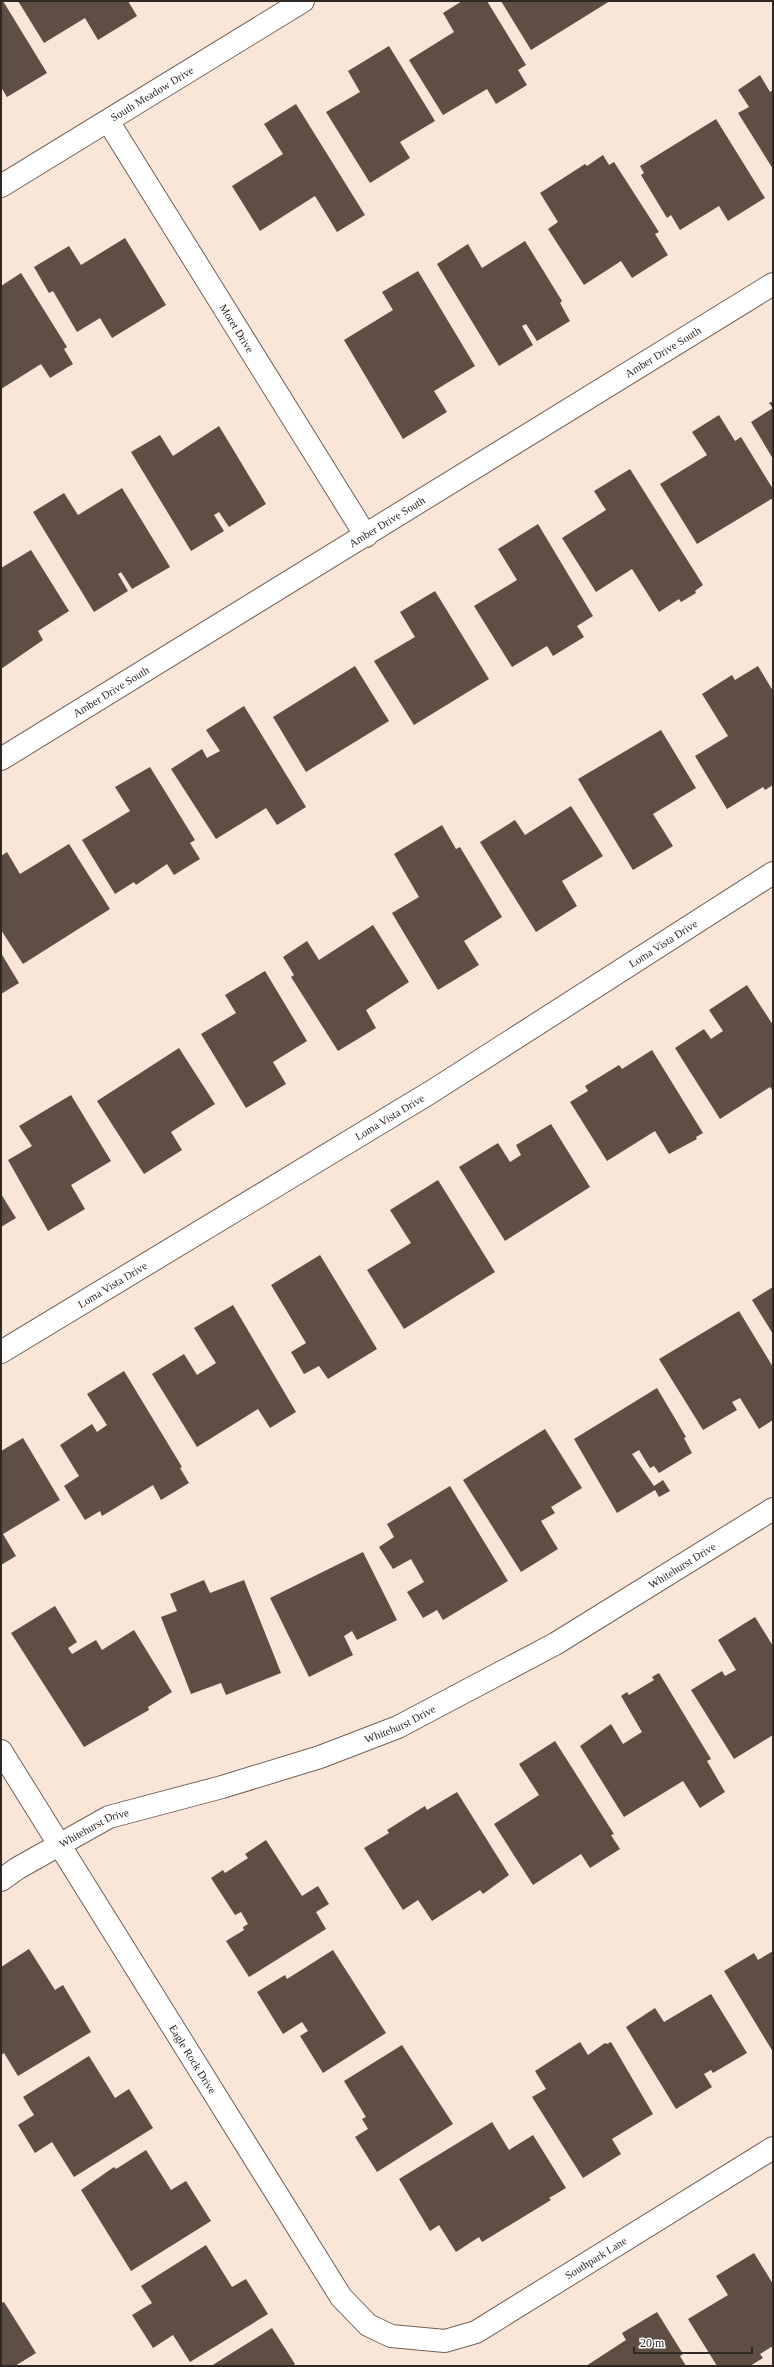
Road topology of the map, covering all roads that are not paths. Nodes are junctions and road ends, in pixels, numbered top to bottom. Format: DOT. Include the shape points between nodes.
graph roads {
  1 [pos="303,1"];
  2 [pos="108,121"];
  3 [pos="1,186"];
  4 [pos="773,284"];
  5 [pos="366,536"];
  6 [pos="1,759"];
  7 [pos="773,873"];
  8 [pos="1,1352"];
  9 [pos="773,1509"];
  10 [pos="1,1751"];
  11 [pos="60,1845"];
  12 [pos="1,1880"];
  13 [pos="773,2148"];
  14 [pos="410,2338"];
  1 -- 2 [label="street, South Meadow Drive"];
  2 -- 3 [label="street, South Meadow Drive"];
  2 -- 5 [label="street, Moret Drive"];
  4 -- 5 [label="street, Amber Drive South"];
  5 -- 6 [label="street, Amber Drive South"];
  7 -- 8 [label="street, Loma Vista Drive" via="431,1092"];
  9 -- 11 [label="street, Whitehurst Drive" via="556,1644 398,1727 291,1766 109,1817"];
  10 -- 11 [label="street, Eagle Rock Drive"];
  11 -- 12 [label="street, Whitehurst Drive"];
  11 -- 14 [label="street, Eagle Rock Drive" via="341,2297 368,2325 391,2336"];
  13 -- 14 [label="street, Southpark Lane" via="476,2332 445,2341"];
}
